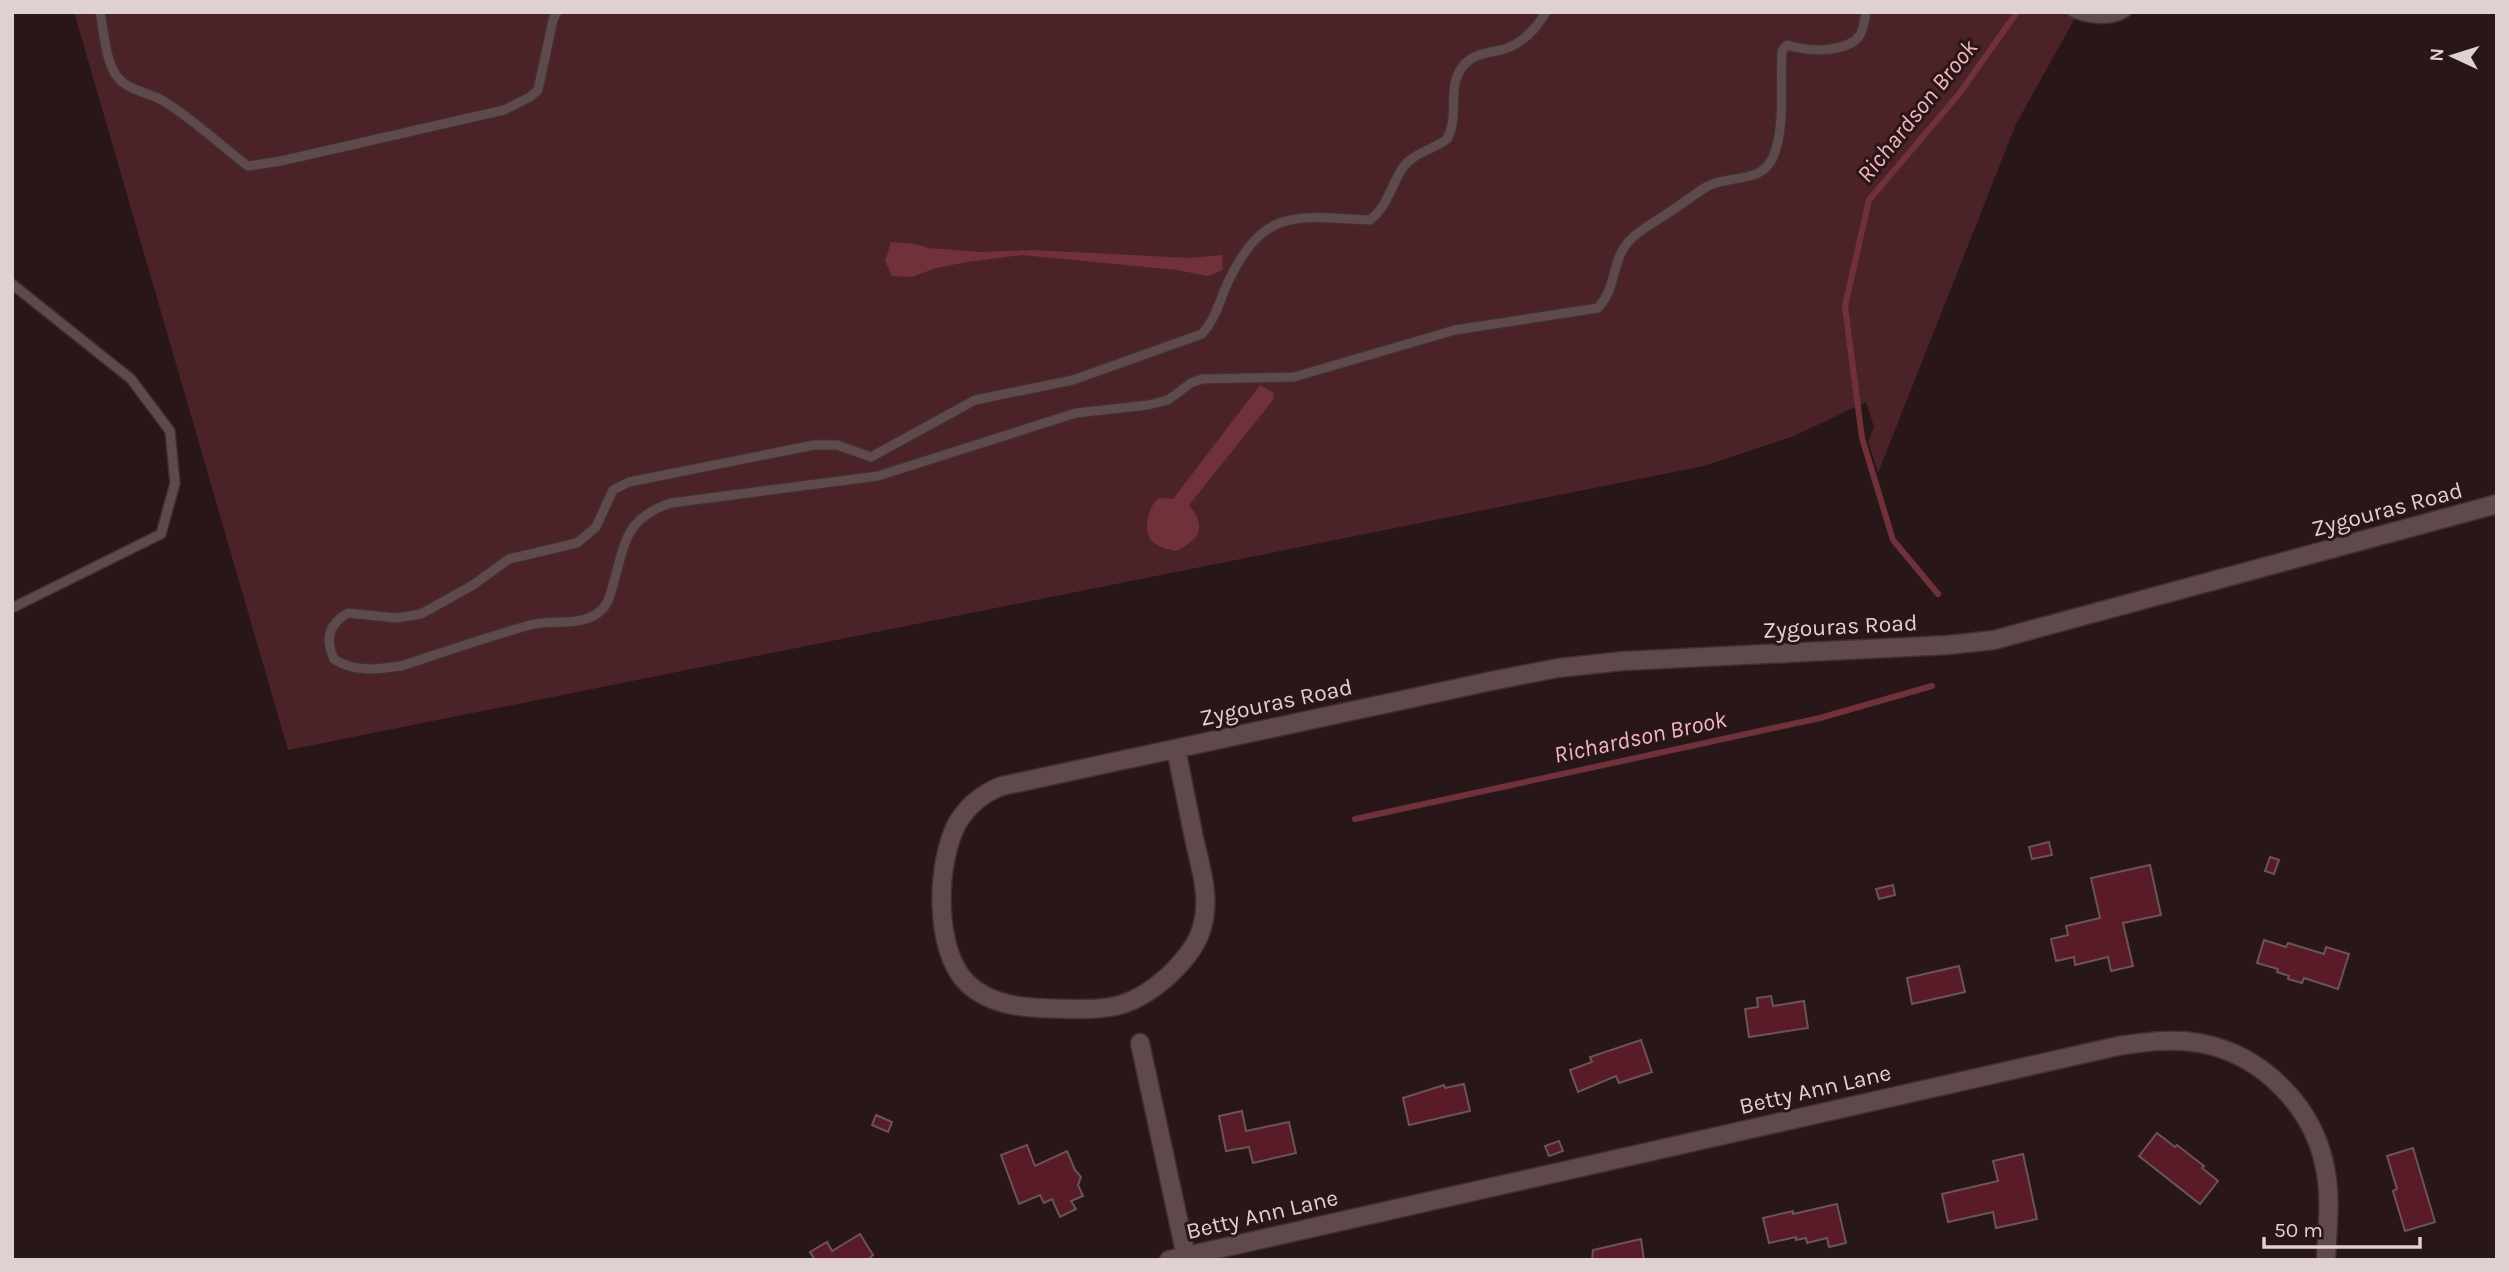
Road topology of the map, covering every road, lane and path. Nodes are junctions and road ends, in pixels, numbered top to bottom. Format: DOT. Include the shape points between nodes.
graph roads {
  1 [pos="100,12"];
  2 [pos="557,12"];
  3 [pos="1546,12"];
  4 [pos="1866,12"];
  5 [pos="2072,12"];
  6 [pos="2126,12"];
  7 [pos="12,284"];
  8 [pos="2497,504"];
  9 [pos="12,608"];
  10 [pos="1176,749"];
  11 [pos="1140,1042"];
  12 [pos="1177,1258"];
  13 [pos="2326,1260"];
  1 -- 2 [label="lane" via="108,56 124,85 150,93 178,110 248,166 504,110 538,90"];
  3 -- 4 [label="lane" via="1527,37 1479,55 1462,67 1456,76 1454,120 1447,139 1401,169 1379,214 1370,220 1294,218 1265,231 1236,267 1214,320 1202,334 1073,380 975,400 871,457 837,445 814,445 629,482 613,491 596,527 577,543 509,559 421,614 408,618 342,616 330,632 334,659 354,669 401,666 532,625 588,619 609,601 625,545 639,517 671,503 878,476 1076,413 1168,400 1202,379 1294,377 1455,330 1598,308 1611,289 1623,247 1634,236 1710,185 1750,177 1770,163 1776,152 1782,51 1787,45 1808,50 1853,42 1863,30"];
  5 -- 6 [label="lane" via="2084,18 2118,17"];
  7 -- 9 [label="lane" via="131,379 170,431 175,483 161,534"];
  8 -- 10 [label="street, Zygouras Road" via="1994,640 1591,664"];
  10 -- 10 [label="street, Zygouras Road" via="1002,786 973,802 948,845 942,898 947,949 968,984 990,999 1023,1007 1105,1009 1140,997 1183,960 1202,929 1206,903"];
  11 -- 12 [label="street"];
  12 -- 13 [label="street, Betty Ann Lane" via="2118,1046 2173,1040 2213,1046 2251,1062 2293,1098 2319,1146 2326,1173"];
}
